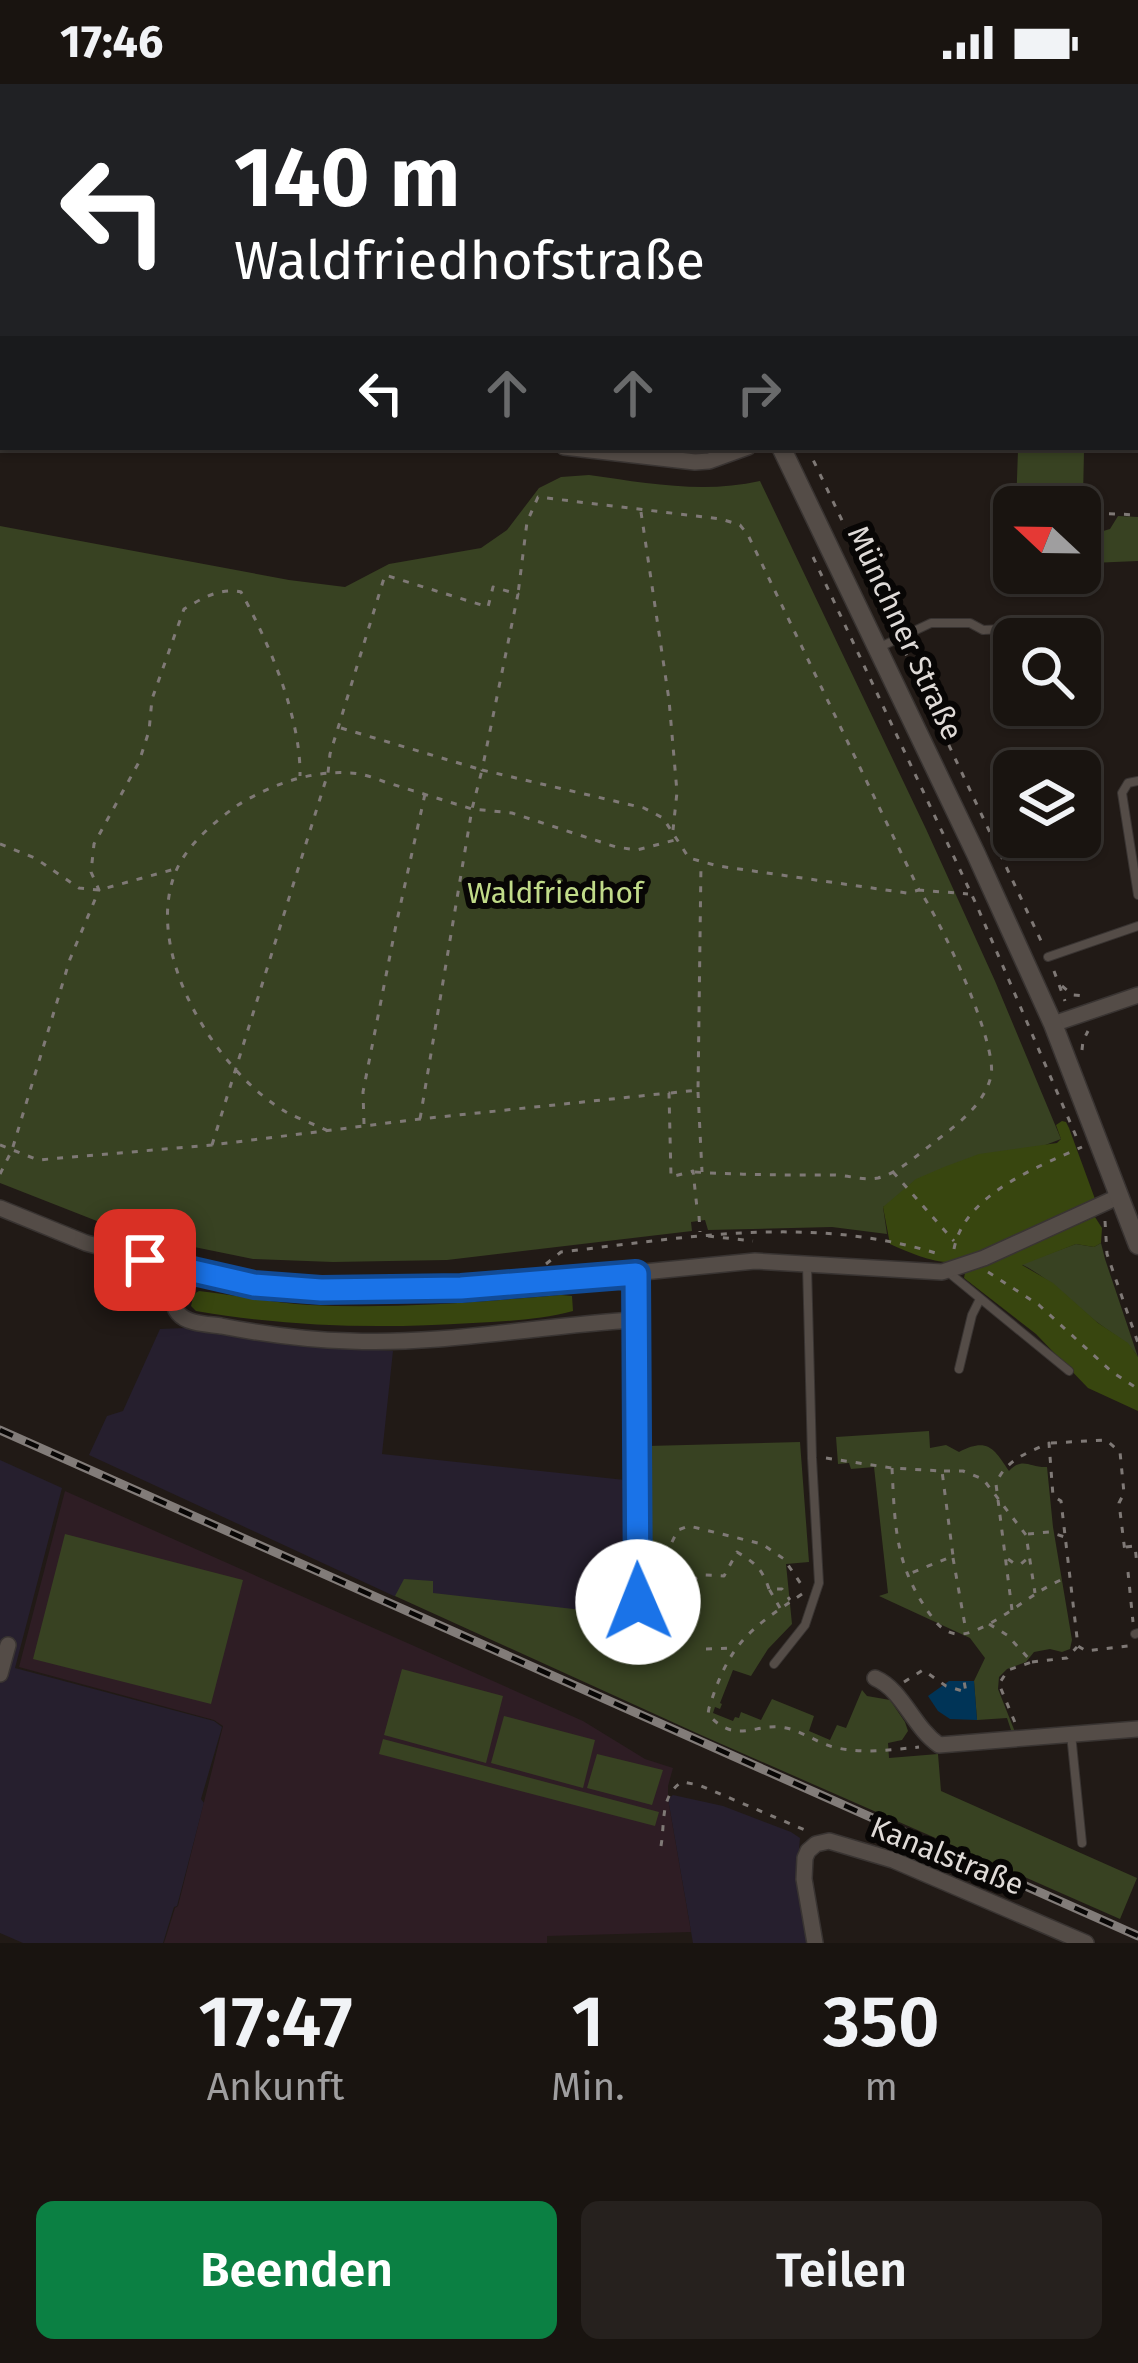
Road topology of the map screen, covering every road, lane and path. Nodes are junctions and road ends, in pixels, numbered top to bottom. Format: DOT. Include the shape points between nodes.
graph roads {
  1 [pos="590,450"];
  2 [pos="740,450"];
  3 [pos="783,450"];
  4 [pos="640,508"];
  5 [pos="1101,513"];
  6 [pos="1138,515"];
  7 [pos="810,549"];
  8 [pos="518,594"];
  9 [pos="993,629"];
  10 [pos="879,647"];
  11 [pos="339,727"];
  12 [pos="482,770"];
  13 [pos="328,773"];
  14 [pos="300,777"];
  15 [pos="1138,781"];
  16 [pos="425,794"];
  17 [pos="472,809"];
  18 [pos="673,831"];
  19 [pos="677,839"];
  20 [pos="0,844"];
  21 [pos="1135,853"];
  22 [pos="701,861"];
  23 [pos="177,868"];
  24 [pos="99,890"];
  25 [pos="919,890"];
  26 [pos="971,895"];
  27 [pos="1138,895"];
  28 [pos="1138,926"];
  29 [pos="1048,957"];
  30 [pos="1057,979"];
  31 [pos="1092,995"];
  32 [pos="1138,995"];
  33 [pos="1053,1024"];
  34 [pos="237,1069"];
  35 [pos="698,1090"];
  36 [pos="669,1093"];
  37 [pos="420,1119"];
  38 [pos="364,1126"];
  39 [pos="328,1130"];
  40 [pos="0,1145"];
  41 [pos="212,1145"];
  42 [pos="12,1150"];
  43 [pos="694,1172"];
  44 [pos="702,1172"];
  45 [pos="893,1172"];
  46 [pos="0,1174"];
  47 [pos="1120,1196"];
  48 [pos="1100,1205"];
  49 [pos="0,1208"];
  50 [pos="698,1208"];
  51 [pos="698,1216"];
  52 [pos="700,1235"];
  53 [pos="753,1241"];
  54 [pos="955,1242"];
  55 [pos="1138,1245"];
  56 [pos="807,1263"];
  57 [pos="970,1263"];
  58 [pos="540,1266"];
  59 [pos="178,1269"];
  60 [pos="947,1271"];
  61 [pos="636,1274"];
  62 [pos="980,1299"];
  63 [pos="636,1320"];
  64 [pos="1138,1343"];
  65 [pos="959,1369"];
  66 [pos="1069,1371"];
  67 [pos="1138,1389"];
  68 [pos="1049,1443"];
  69 [pos="812,1459"];
  70 [pos="892,1468"];
  71 [pos="942,1471"];
  72 [pos="998,1498"];
  73 [pos="1026,1534"];
  74 [pos="1065,1537"];
  75 [pos="1029,1555"];
  76 [pos="952,1556"];
  77 [pos="1007,1558"];
  78 [pos="1138,1567"];
  79 [pos="906,1575"];
  80 [pos="1070,1576"];
  81 [pos="1138,1578"];
  82 [pos="769,1588"];
  83 [pos="1035,1595"];
  84 [pos="638,1602"];
  85 [pos="790,1602"];
  86 [pos="780,1609"];
  87 [pos="1012,1610"];
  88 [pos="989,1624"];
  89 [pos="966,1634"];
  90 [pos="1136,1634"];
  91 [pos="8,1645"];
  92 [pos="1078,1646"];
  93 [pos="735,1648"];
  94 [pos="706,1649"];
  95 [pos="1032,1663"];
  96 [pos="774,1664"];
  97 [pos="0,1674"];
  98 [pos="875,1678"];
  99 [pos="964,1681"];
  100 [pos="892,1689"];
  101 [pos="1138,1729"];
  102 [pos="1071,1734"];
  103 [pos="1019,1738"];
  104 [pos="939,1745"];
  105 [pos="829,1840"];
  106 [pos="1082,1844"];
  107 [pos="662,1846"];
  108 [pos="814,1943"];
  109 [pos="1087,1943"];
  1 -- 2 [label="street" via="694,462"];
  3 -- 10 [label="street, Münchner Straße"];
  4 -- 8 [label="path" via="538,497"];
  4 -- 18 [label="path" via="669,700"];
  4 -- 25 [label="path" via="721,519 748,535"];
  5 -- 6 [label="path"];
  7 -- 26 [label="path"];
  8 -- 11 [label="path" via="494,587 488,607 385,575"];
  8 -- 12 [label="path"];
  9 -- 10 [label="lane" via="931,623"];
  10 -- 33 [label="street, Münchner Straße"];
  11 -- 12 [label="path"];
  11 -- 13 [label="path"];
  12 -- 17 [label="path"];
  12 -- 18 [label="path" via="644,808"];
  13 -- 14 [label="path"];
  13 -- 16 [label="path" via="354,772"];
  13 -- 34 [label="path"];
  14 -- 23 [label="path" via="221,816"];
  14 -- 24 [label="path" via="296,721 241,592 202,598 184,609 139,762 94,844 91,872"];
  15 -- 21 [label="lane" via="1122,793"];
  16 -- 17 [label="path"];
  16 -- 38 [label="path" via="363,1092"];
  17 -- 19 [label="path" via="512,813 616,848"];
  17 -- 37 [label="path"];
  18 -- 19 [label="path"];
  19 -- 22 [label="path"];
  20 -- 24 [label="path" via="79,888"];
  21 -- 27 [label="lane"];
  22 -- 25 [label="path"];
  22 -- 35 [label="path"];
  23 -- 24 [label="path"];
  23 -- 34 [label="path" via="166,925 171,951 200,1021"];
  24 -- 42 [label="path"];
  25 -- 26 [label="path"];
  25 -- 45 [label="path" via="951,948 992,1073 981,1100"];
  26 -- 54 [label="path" via="1081,1148 977,1206"];
  28 -- 29 [label="lane"];
  30 -- 31 [label="path" via="1073,995"];
  32 -- 33 [label="street"];
  33 -- 47 [label="street, Münchner Straße"];
  34 -- 39 [label="path" via="286,1111"];
  34 -- 41 [label="path"];
  35 -- 36 [label="path"];
  35 -- 44 [label="path"];
  36 -- 37 [label="path"];
  36 -- 43 [label="path" via="670,1177"];
  37 -- 38 [label="path"];
  38 -- 39 [label="path"];
  39 -- 41 [label="path"];
  40 -- 42 [label="path"];
  41 -- 42 [label="path" via="38,1160"];
  42 -- 46 [label="path"];
  43 -- 44 [label="path"];
  43 -- 50 [label="path"];
  44 -- 45 [label="path" via="871,1179"];
  45 -- 54 [label="path"];
  47 -- 48 [label="street"];
  47 -- 55 [label="street, Münchner Straße"];
  48 -- 57 [label="street"];
  48 -- 64 [label="path" via="1107,1254"];
  49 -- 59 [label="street"];
  51 -- 52 [label="path"];
  52 -- 53 [label="path"];
  52 -- 57 [label="path" via="844,1233"];
  52 -- 58 [label="path" via="561,1252"];
  54 -- 57 [label="path"];
  56 -- 60 [label="street"];
  56 -- 61 [label="street"];
  56 -- 69 [label="lane"];
  57 -- 60 [label="street"];
  57 -- 67 [label="path" via="1039,1305"];
  59 -- 61 [label="street" via="254,1285 381,1291"];
  59 -- 63 [label="street" via="174,1309 186,1320 240,1330 354,1342"];
  60 -- 62 [label="lane"];
  61 -- 63 [label="street"];
  62 -- 65 [label="lane"];
  62 -- 66 [label="lane"];
  63 -- 84 [label="street"];
  68 -- 72 [label="path" via="1010,1463 999,1475"];
  68 -- 74 [label="path"];
  68 -- 78 [label="path" via="1106,1440 1120,1452 1125,1550 1135,1546"];
  69 -- 70 [label="path"];
  69 -- 96 [label="lane" via="819,1583 805,1625"];
  70 -- 71 [label="path"];
  70 -- 79 [label="path"];
  71 -- 72 [label="path" via="983,1480"];
  71 -- 76 [label="path"];
  72 -- 73 [label="path"];
  72 -- 77 [label="path"];
  73 -- 74 [label="path"];
  73 -- 75 [label="path"];
  74 -- 80 [label="path"];
  75 -- 77 [label="path" via="1021,1564"];
  75 -- 83 [label="path"];
  76 -- 79 [label="path"];
  76 -- 89 [label="path"];
  77 -- 87 [label="path"];
  79 -- 89 [label="path" via="938,1625"];
  80 -- 83 [label="path"];
  80 -- 92 [label="path"];
  81 -- 90 [label="path" via="1128,1576"];
  82 -- 85 [label="path" via="782,1589"];
  82 -- 85 [label="path" via="758,1564 737,1552 724,1576 671,1588 672,1538 689,1526 762,1544 784,1559 806,1592"];
  82 -- 86 [label="path"];
  83 -- 87 [label="path"];
  85 -- 86 [label="path"];
  86 -- 93 [label="path"];
  87 -- 88 [label="path"];
  88 -- 89 [label="path"];
  88 -- 95 [label="path"];
  90 -- 92 [label="path" via="1128,1646"];
  91 -- 97 [label="street"];
  92 -- 95 [label="path" via="1067,1658"];
  93 -- 94 [label="path"];
  93 -- 104 [label="path" via="709,1708 717,1723 748,1732 787,1728 840,1749"];
  95 -- 103 [label="path" via="1008,1670 999,1684"];
  98 -- 100 [label="street"];
  99 -- 100 [label="path" via="966,1692 958,1691 923,1670"];
  100 -- 104 [label="street"];
  101 -- 102 [label="street"];
  102 -- 103 [label="street"];
  102 -- 106 [label="lane"];
  103 -- 104 [label="street"];
  105 -- 107 [label="path" via="690,1781 670,1791"];
  105 -- 108 [label="street, Kanalstraße" via="805,1858"];
  105 -- 109 [label="street, Kanalstraße"];
}
